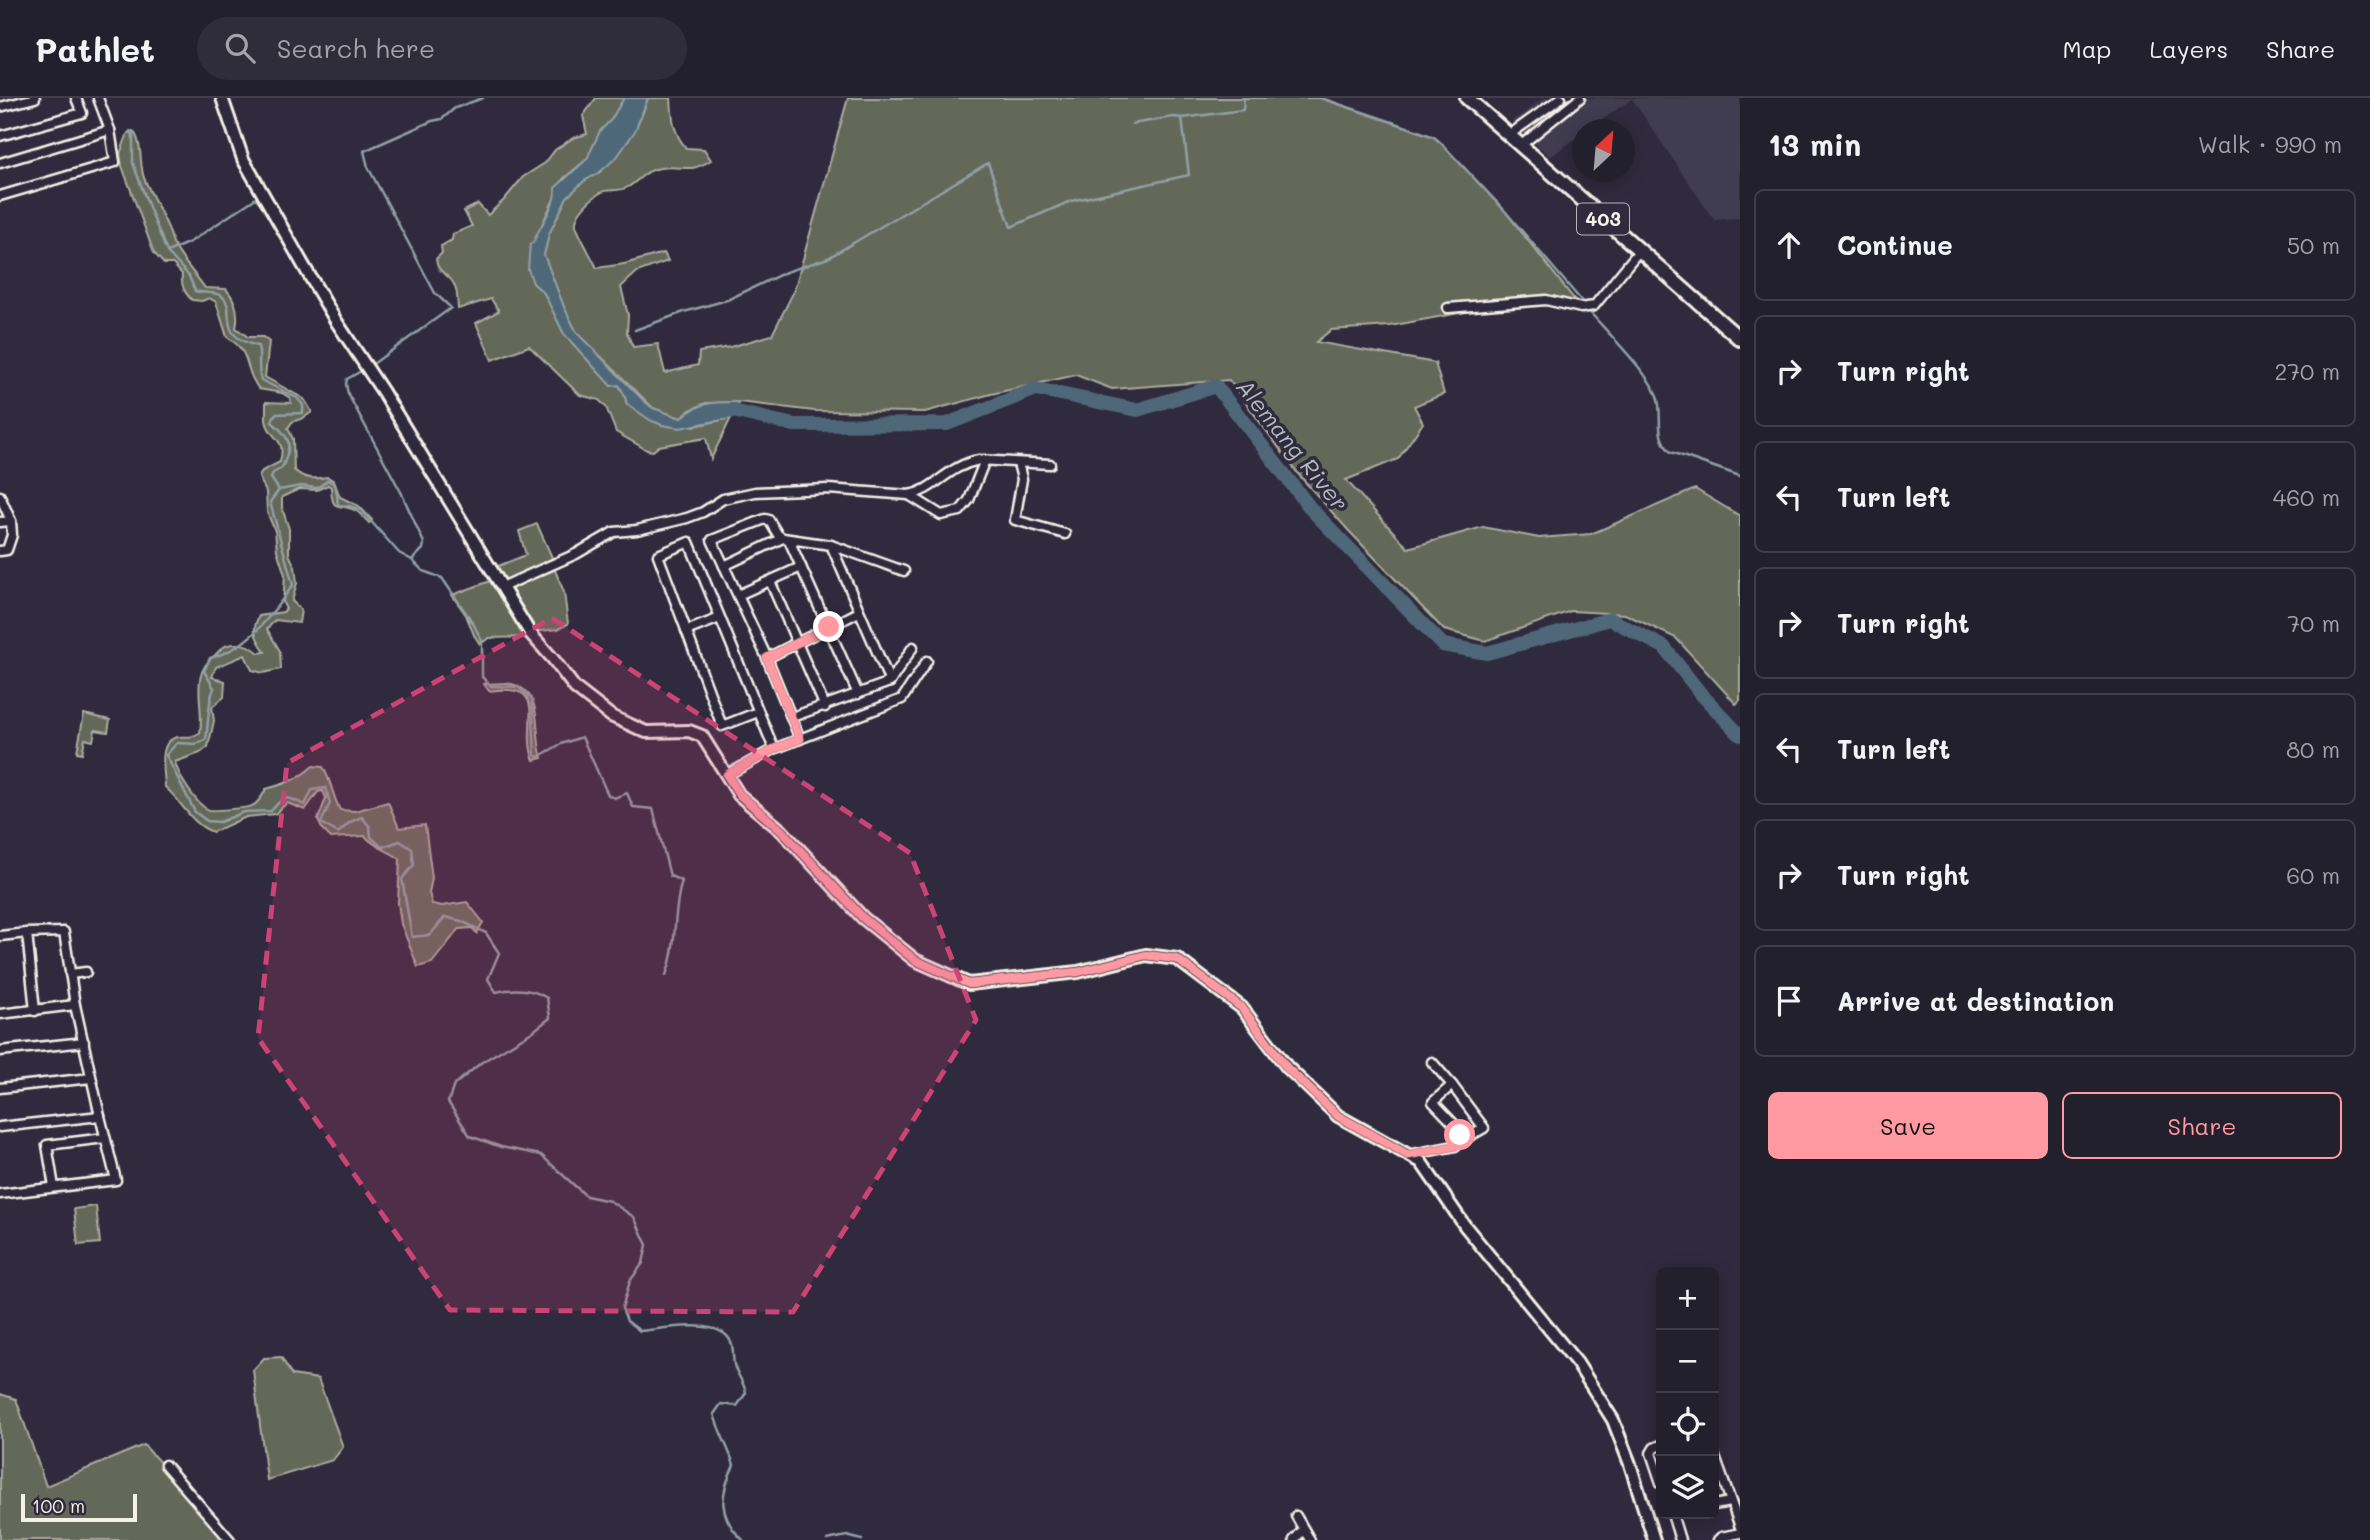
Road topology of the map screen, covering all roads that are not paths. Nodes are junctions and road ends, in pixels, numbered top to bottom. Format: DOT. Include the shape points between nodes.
graph roads {
  1 [pos="35,98"];
  2 [pos="76,98"];
  3 [pos="98,98"];
  4 [pos="222,98"];
  5 [pos="1561,98"];
  6 [pos="1580,98"];
  7 [pos="1476,101"];
  8 [pos="0,107"];
  9 [pos="1544,110"];
  10 [pos="1552,120"];
  11 [pos="110,130"];
  12 [pos="1509,135"];
  13 [pos="0,136"];
  14 [pos="1520,146"];
  15 [pos="0,163"];
  16 [pos="0,196"];
  17 [pos="1639,251"];
  18 [pos="1448,308"];
  19 [pos="1740,339"];
  20 [pos="985,460"];
  21 [pos="1018,463"];
  22 [pos="1050,464"];
  23 [pos="909,495"];
  24 [pos="0,496"];
  25 [pos="11,521"];
  26 [pos="0,522"];
  27 [pos="1065,534"];
  28 [pos="786,539"];
  29 [pos="831,545"];
  30 [pos="0,551"];
  31 [pos="724,566"];
  32 [pos="801,567"];
  33 [pos="904,571"];
  34 [pos="770,581"];
  35 [pos="502,587"];
  36 [pos="738,595"];
  37 [pos="859,612"];
  38 [pos="720,618"];
  39 [pos="829,627"];
  40 [pos="686,631"];
  41 [pos="797,642"];
  42 [pos="913,647"];
  43 [pos="767,658"];
  44 [pos="927,661"];
  45 [pos="890,682"];
  46 [pos="858,694"];
  47 [pos="825,707"];
  48 [pos="758,712"];
  49 [pos="792,717"];
  50 [pos="800,739"];
  51 [pos="774,749"];
  52 [pos="727,775"];
  53 [pos="27,933"];
  54 [pos="0,936"];
  55 [pos="86,972"];
  56 [pos="70,974"];
  57 [pos="75,1005"];
  58 [pos="35,1010"];
  59 [pos="0,1014"];
  60 [pos="84,1042"];
  61 [pos="0,1051"];
  62 [pos="1432,1062"];
  63 [pos="91,1078"];
  64 [pos="1452,1085"];
  65 [pos="0,1088"];
  66 [pos="100,1116"];
  67 [pos="0,1127"];
  68 [pos="105,1138"];
  69 [pos="1461,1141"];
  70 [pos="1408,1155"];
  71 [pos="54,1186"];
  72 [pos="0,1194"];
  73 [pos="1656,1447"];
  74 [pos="1715,1456"];
  75 [pos="165,1465"];
  76 [pos="1656,1467"];
  77 [pos="1730,1502"];
  78 [pos="1719,1504"];
  79 [pos="1296,1516"];
  80 [pos="1674,1519"];
  81 [pos="1740,1527"];
  82 [pos="1303,1530"];
  83 [pos="1740,1534"];
  84 [pos="230,1540"];
  85 [pos="1294,1540"];
  86 [pos="1310,1540"];
  87 [pos="1654,1540"];
  88 [pos="1681,1540"];
  89 [pos="1718,1540"];
  1 -- 8 [label="street"];
  2 -- 13 [label="street" via="82,113"];
  3 -- 11 [label="street"];
  4 -- 35 [label="street" via="243,159 304,268"];
  5 -- 9 [label="street"];
  6 -- 10 [label="street"];
  7 -- 12 [label="main road, 403"];
  9 -- 10 [label="street"];
  9 -- 12 [label="street"];
  10 -- 14 [label="street"];
  11 -- 15 [label="street"];
  11 -- 16 [label="street" via="115,162"];
  12 -- 14 [label="main road, 403"];
  14 -- 17 [label="main road, 403"];
  17 -- 18 [label="street" via="1594,306 1581,308 1546,300"];
  17 -- 19 [label="main road, 403"];
  20 -- 21 [label="street"];
  20 -- 23 [label="street" via="960,465"];
  20 -- 23 [label="street" via="960,511 941,515"];
  21 -- 22 [label="street"];
  21 -- 27 [label="street" via="1021,479 1015,520"];
  23 -- 35 [label="street" via="828,489 755,492 723,499 687,518 614,532"];
  24 -- 25 [label="street"];
  25 -- 26 [label="street"];
  25 -- 30 [label="street" via="7,550"];
  28 -- 29 [label="street"];
  28 -- 31 [label="street"];
  28 -- 31 [label="street" via="765,519 712,540"];
  28 -- 32 [label="street"];
  29 -- 33 [label="street"];
  29 -- 37 [label="street"];
  31 -- 36 [label="street"];
  32 -- 34 [label="street"];
  32 -- 39 [label="street"];
  34 -- 36 [label="street"];
  34 -- 41 [label="street"];
  35 -- 52 [label="street" via="530,633 575,688 611,716 646,732 697,733"];
  36 -- 43 [label="street"];
  37 -- 39 [label="street"];
  37 -- 45 [label="street"];
  38 -- 40 [label="street"];
  38 -- 40 [label="street" via="689,542 658,555"];
  38 -- 48 [label="street"];
  39 -- 41 [label="street"];
  39 -- 46 [label="street"];
  40 -- 48 [label="street" via="722,726"];
  41 -- 43 [label="street"];
  41 -- 47 [label="street"];
  42 -- 45 [label="street"];
  43 -- 49 [label="street"];
  44 -- 50 [label="street" via="902,699"];
  45 -- 46 [label="street"];
  46 -- 47 [label="street"];
  47 -- 49 [label="street"];
  48 -- 51 [label="street"];
  49 -- 50 [label="street"];
  50 -- 51 [label="street"];
  51 -- 52 [label="street"];
  52 -- 70 [label="street" via="740,795 782,831 863,918 915,960 969,984 1078,972 1146,955 1177,959 1242,1008 1287,1068 1338,1116"];
  53 -- 54 [label="street"];
  53 -- 56 [label="street" via="64,932"];
  53 -- 58 [label="street"];
  55 -- 56 [label="street"];
  56 -- 57 [label="street"];
  57 -- 58 [label="street"];
  57 -- 60 [label="street"];
  58 -- 59 [label="street"];
  60 -- 61 [label="street"];
  60 -- 63 [label="street"];
  62 -- 64 [label="street"];
  63 -- 65 [label="street"];
  63 -- 66 [label="street"];
  64 -- 69 [label="street" via="1433,1102 1456,1126"];
  64 -- 69 [label="street" via="1484,1128"];
  66 -- 67 [label="street"];
  66 -- 68 [label="street"];
  68 -- 71 [label="street" via="47,1145"];
  68 -- 71 [label="street" via="116,1180"];
  69 -- 70 [label="street"];
  70 -- 87 [label="street" via="1420,1162 1465,1226 1534,1309 1613,1420"];
  71 -- 72 [label="street"];
  73 -- 76 [label="street" via="1651,1453"];
  74 -- 77 [label="street"];
  75 -- 84 [label="street"];
  77 -- 78 [label="street"];
  77 -- 81 [label="street"];
  79 -- 82 [label="street"];
  80 -- 88 [label="street"];
  82 -- 85 [label="street"];
  82 -- 86 [label="street"];
  83 -- 89 [label="street"];
}
